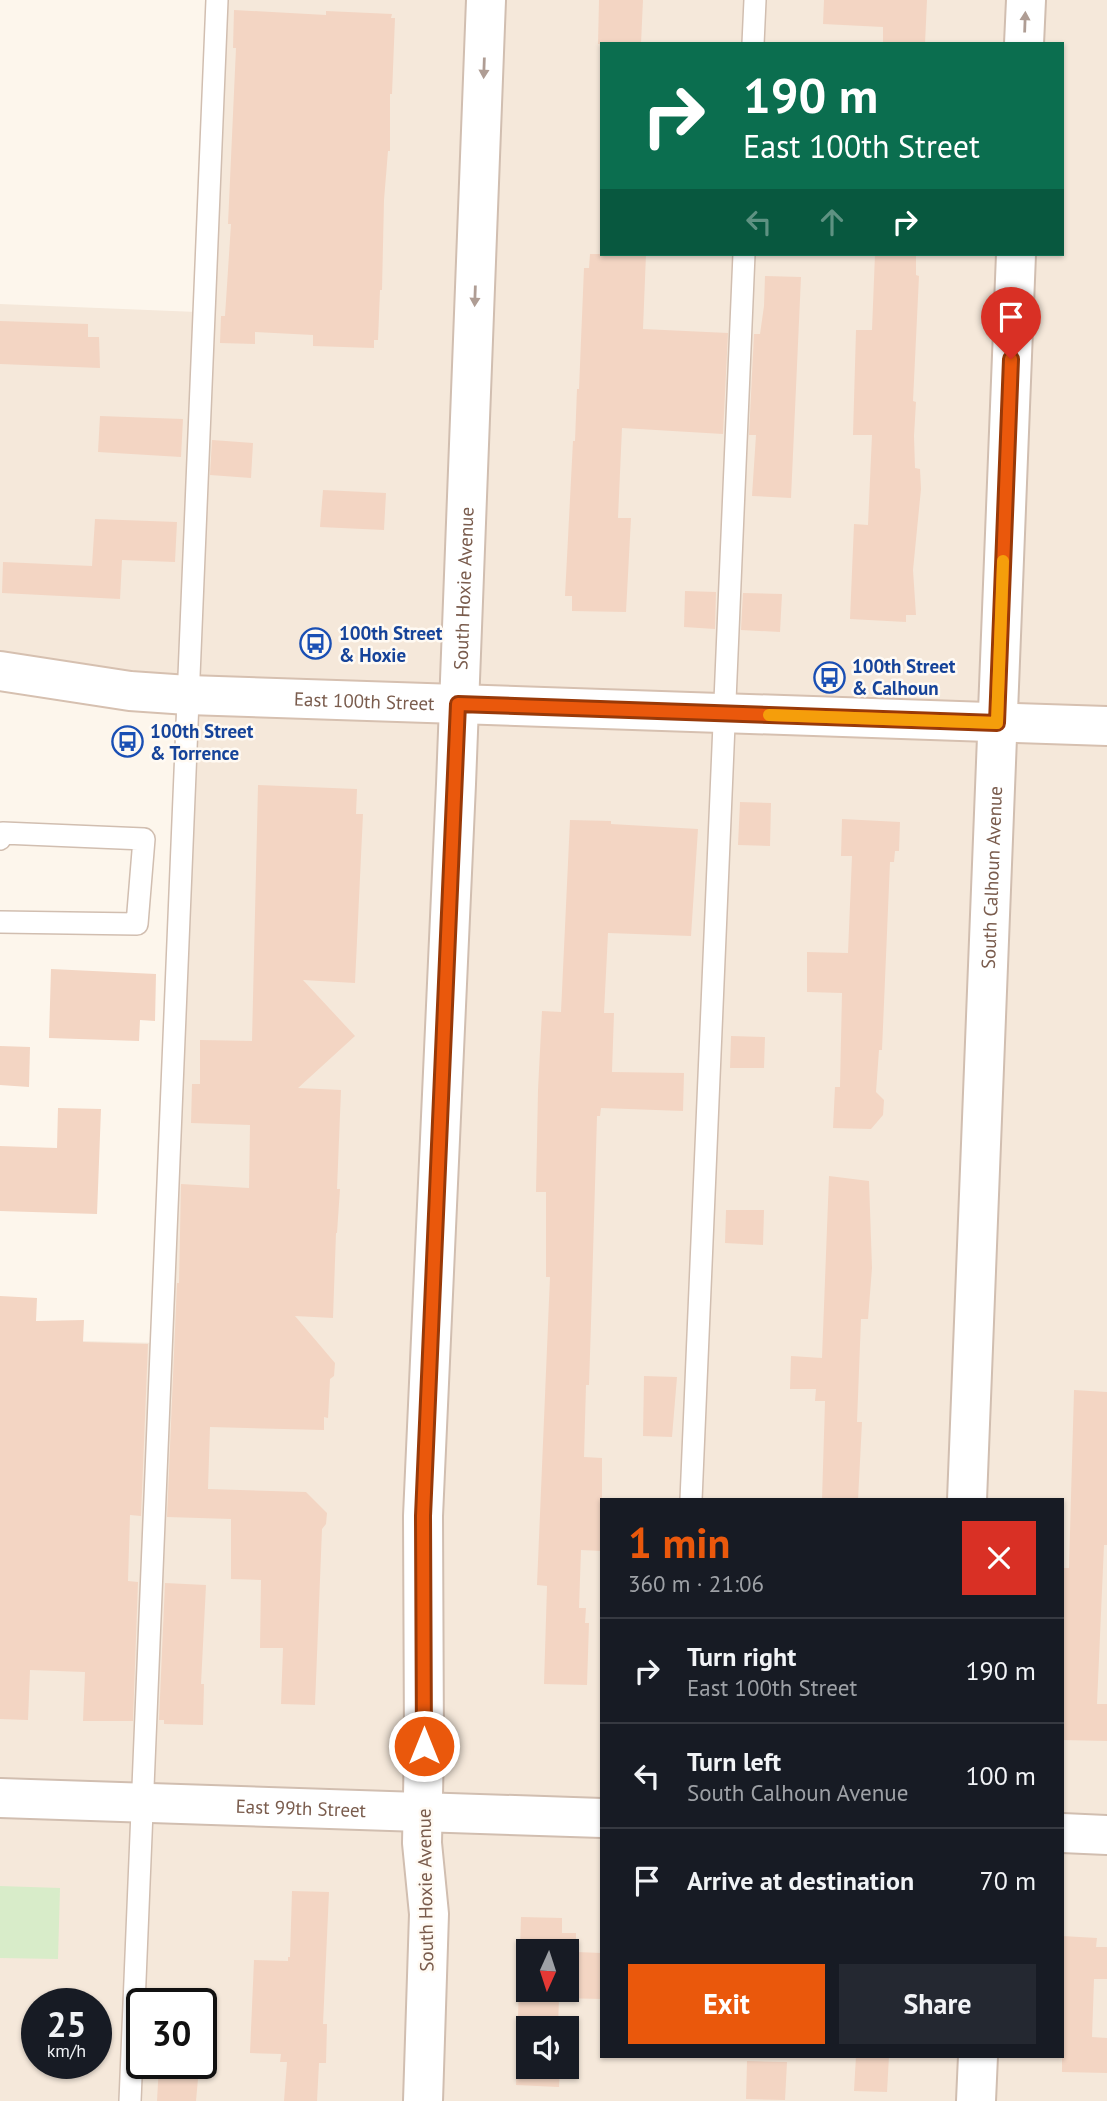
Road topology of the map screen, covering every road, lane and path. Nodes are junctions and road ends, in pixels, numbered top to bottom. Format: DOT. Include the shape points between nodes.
graph roads {
  1 [pos="217,0"];
  2 [pos="486,0"];
  3 [pos="755,0"];
  4 [pos="1026,0"];
  5 [pos="753,42"];
  6 [pos="1024,42"];
  7 [pos="744,256"];
  8 [pos="1016,256"];
  9 [pos="0,671"];
  10 [pos="188,695"];
  11 [pos="458,704"];
  12 [pos="725,713"];
  13 [pos="997,723"];
  14 [pos="1107,726"];
  15 [pos="1,836"];
  16 [pos="0,922"];
  17 [pos="691,1498"];
  18 [pos="967,1498"];
  19 [pos="0,1798"];
  20 [pos="143,1802"];
  21 [pos="423,1812"];
  22 [pos="600,1818"];
  23 [pos="1064,1833"];
  24 [pos="1107,1835"];
  25 [pos="978,2058"];
  26 [pos="131,2101"];
  27 [pos="423,2101"];
  28 [pos="976,2101"];
  1 -- 10 [label="lane"];
  2 -- 11 [label="street, South Hoxie Avenue, one-way"];
  3 -- 5 [label="lane"];
  6 -- 4 [label="street, one-way"];
  7 -- 12 [label="lane"];
  8 -- 13 [label="street, South Calhoun Avenue"];
  9 -- 10 [label="street, East 100th Street"];
  10 -- 11 [label="street, East 100th Street"];
  10 -- 20 [label="lane"];
  11 -- 12 [label="street, East 100th Street"];
  11 -- 21 [label="street, South Hoxie Avenue" via="423,1516"];
  12 -- 13 [label="street, East 100th Street"];
  12 -- 17 [label="lane"];
  13 -- 14 [label="street, East 100th Street"];
  13 -- 18 [label="street, South Calhoun Avenue"];
  15 -- 16 [label="lane" via="144,839 137,924"];
  19 -- 20 [label="street, East 99th Street"];
  20 -- 21 [label="street, East 99th Street"];
  20 -- 26 [label="lane"];
  21 -- 22 [label="street, East 99th Street"];
  21 -- 27 [label="street, South Hoxie Avenue" via="429,1914"];
  23 -- 24 [label="street"];
  25 -- 28 [label="street"];
}
